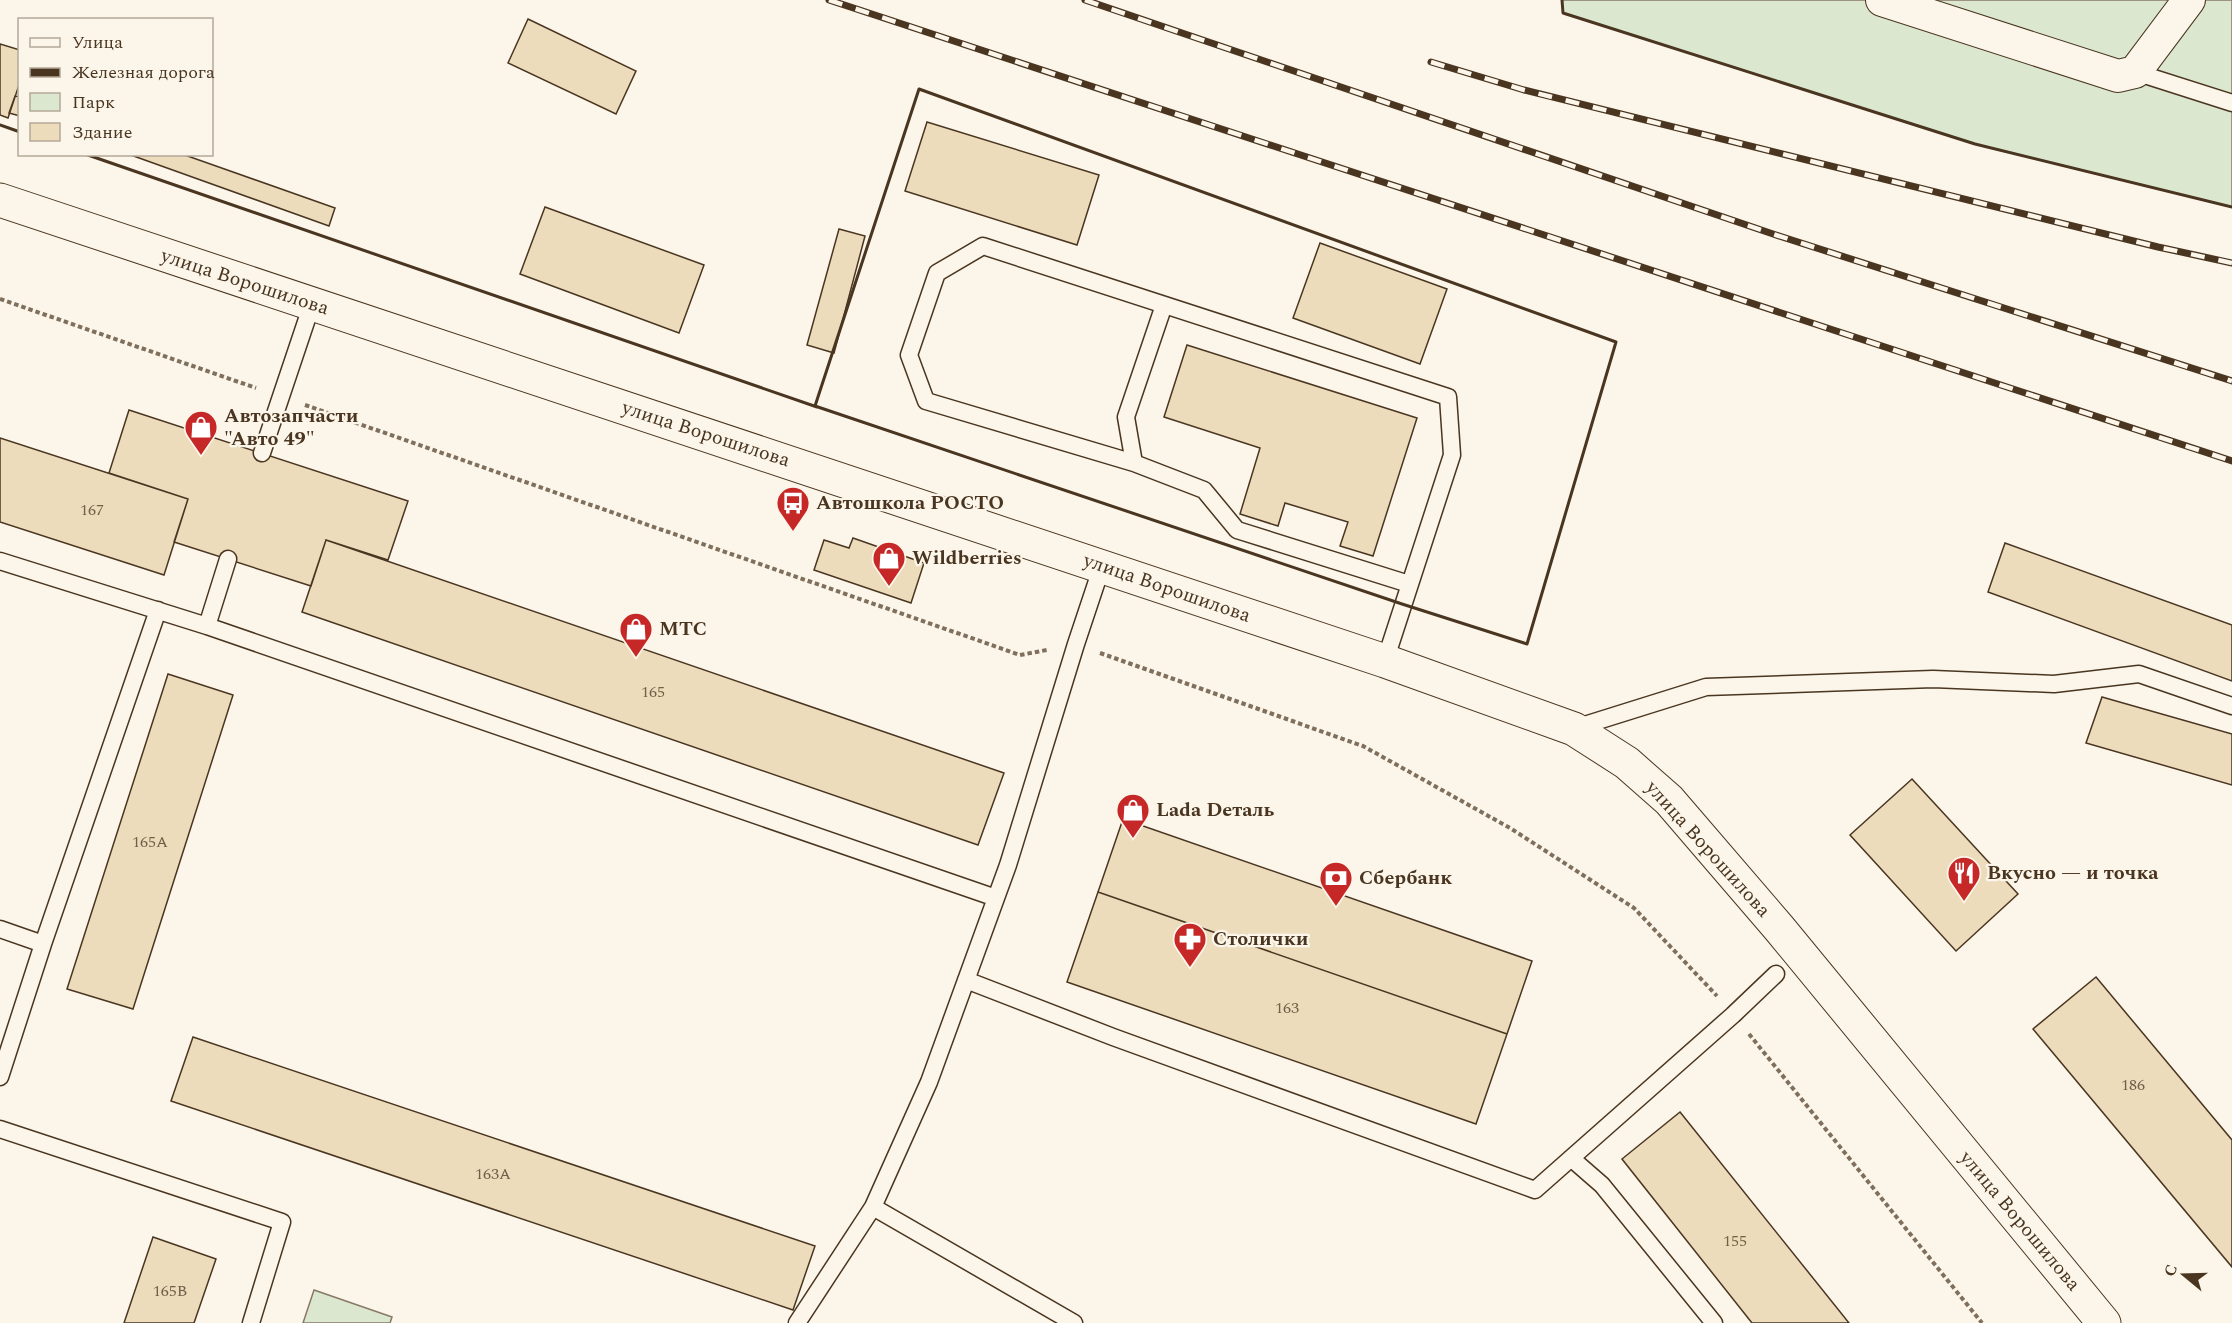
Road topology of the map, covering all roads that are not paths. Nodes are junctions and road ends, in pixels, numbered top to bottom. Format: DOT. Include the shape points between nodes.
graph roads {
  1 [pos="1882,0"];
  2 [pos="2189,0"];
  3 [pos="2135,72"];
  4 [pos="2232,103"];
  5 [pos="0,200"];
  6 [pos="312,304"];
  7 [pos="1164,305"];
  8 [pos="262,453"];
  9 [pos="1134,463"];
  10 [pos="228,559"];
  11 [pos="0,561"];
  12 [pos="1102,566"];
  13 [pos="1409,585"];
  14 [pos="158,610"];
  15 [pos="207,626"];
  16 [pos="1385,661"];
  17 [pos="2232,706"];
  18 [pos="1574,729"];
  19 [pos="996,898"];
  20 [pos="0,929"];
  21 [pos="43,944"];
  22 [pos="1776,974"];
  23 [pos="966,980"];
  24 [pos="0,1077"];
  25 [pos="0,1129"];
  26 [pos="1571,1158"];
  27 [pos="873,1207"];
  28 [pos="251,1323"];
  29 [pos="797,1323"];
  30 [pos="1074,1323"];
  31 [pos="1714,1323"];
  32 [pos="2104,1323"];
  1 -- 3 [label="street" via="2118,76"];
  2 -- 3 [label="street"];
  3 -- 4 [label="lane"];
  5 -- 6 [label="main road, улица Ворошилова"];
  6 -- 8 [label="lane"];
  6 -- 12 [label="main road, улица Ворошилова"];
  7 -- 9 [label="lane" via="1126,417"];
  7 -- 9 [label="lane" via="983,246 937,273 909,355 926,401"];
  7 -- 13 [label="lane" via="1448,397 1452,455"];
  9 -- 13 [label="lane" via="1204,490 1237,530"];
  10 -- 15 [label="lane"];
  11 -- 14 [label="lane"];
  12 -- 16 [label="main road, улица Ворошилова"];
  12 -- 19 [label="lane"];
  13 -- 16 [label="lane"];
  14 -- 15 [label="lane"];
  14 -- 21 [label="lane"];
  15 -- 19 [label="lane"];
  16 -- 18 [label="main road, улица Ворошилова"];
  17 -- 18 [label="lane" via="2139,674 2054,684 1933,679 1706,687"];
  18 -- 32 [label="main road, улица Ворошилова" via="1627,763 1669,800"];
  19 -- 23 [label="lane"];
  20 -- 21 [label="lane"];
  21 -- 24 [label="lane"];
  22 -- 26 [label="lane"];
  23 -- 26 [label="lane" via="1535,1190"];
  23 -- 27 [label="lane" via="929,1082"];
  25 -- 28 [label="lane" via="282,1222"];
  26 -- 31 [label="lane" via="1602,1185"];
  27 -- 29 [label="lane"];
  27 -- 30 [label="lane"];
}
